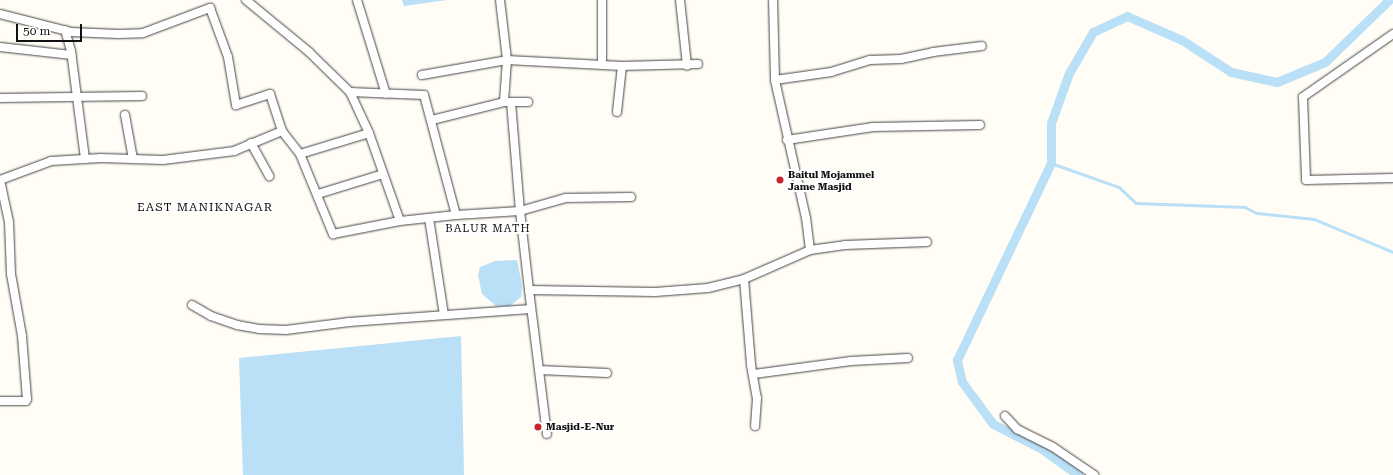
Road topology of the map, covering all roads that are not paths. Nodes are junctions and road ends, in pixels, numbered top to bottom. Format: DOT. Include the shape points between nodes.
graph roads {
  1 [pos="246,0"];
  2 [pos="357,0"];
  3 [pos="500,0"];
  4 [pos="602,0"];
  5 [pos="680,0"];
  6 [pos="773,0"];
  7 [pos="0,14"];
  8 [pos="64,30"];
  9 [pos="1393,34"];
  10 [pos="982,46"];
  11 [pos="0,47"];
  12 [pos="72,55"];
  13 [pos="507,60"];
  14 [pos="602,64"];
  15 [pos="698,64"];
  16 [pos="622,66"];
  17 [pos="687,66"];
  18 [pos="422,75"];
  19 [pos="775,80"];
  20 [pos="350,92"];
  21 [pos="386,94"];
  22 [pos="142,96"];
  23 [pos="77,97"];
  24 [pos="0,98"];
  25 [pos="508,102"];
  26 [pos="528,102"];
  27 [pos="617,112"];
  28 [pos="125,115"];
  29 [pos="432,120"];
  30 [pos="980,125"];
  31 [pos="282,131"];
  32 [pos="369,133"];
  33 [pos="787,140"];
  34 [pos="251,143"];
  35 [pos="300,154"];
  36 [pos="85,159"];
  37 [pos="133,159"];
  38 [pos="383,174"];
  39 [pos="269,176"];
  40 [pos="1393,178"];
  41 [pos="0,180"];
  42 [pos="318,194"];
  43 [pos="631,197"];
  44 [pos="520,211"];
  45 [pos="456,215"];
  46 [pos="429,218"];
  47 [pos="400,221"];
  48 [pos="927,242"];
  49 [pos="810,250"];
  50 [pos="744,279"];
  51 [pos="529,290"];
  52 [pos="192,305"];
  53 [pos="531,309"];
  54 [pos="444,315"];
  55 [pos="908,358"];
  56 [pos="539,370"];
  57 [pos="607,372"];
  58 [pos="754,374"];
  59 [pos="0,401"];
  60 [pos="1005,416"];
  61 [pos="755,426"];
  62 [pos="547,434"];
  63 [pos="1094,475"];
  1 -- 20 [label="street" via="309,52"];
  2 -- 21 [label="street"];
  3 -- 13 [label="street"];
  4 -- 14 [label="street"];
  5 -- 17 [label="street"];
  6 -- 19 [label="street"];
  7 -- 8 [label="street"];
  8 -- 12 [label="street"];
  8 -- 31 [label="street" via="143,33 210,8 228,58 236,104 270,94"];
  9 -- 40 [label="street" via="1303,97 1306,180"];
  10 -- 19 [label="street" via="901,59 870,60 831,72"];
  11 -- 12 [label="street"];
  12 -- 23 [label="street"];
  13 -- 14 [label="street"];
  13 -- 18 [label="street"];
  13 -- 25 [label="street"];
  14 -- 16 [label="street"];
  15 -- 17 [label="street"];
  16 -- 17 [label="street"];
  16 -- 27 [label="street"];
  19 -- 33 [label="street"];
  20 -- 21 [label="street"];
  20 -- 32 [label="street"];
  21 -- 29 [label="street" via="424,95"];
  22 -- 23 [label="street"];
  23 -- 24 [label="street"];
  23 -- 36 [label="street"];
  25 -- 26 [label="street"];
  25 -- 29 [label="street"];
  25 -- 44 [label="street"];
  28 -- 37 [label="street"];
  29 -- 45 [label="street"];
  30 -- 33 [label="street" via="873,128"];
  31 -- 34 [label="street"];
  31 -- 35 [label="street"];
  32 -- 35 [label="street"];
  32 -- 38 [label="street"];
  33 -- 49 [label="street" via="806,218"];
  34 -- 37 [label="street" via="234,151 191,158"];
  34 -- 39 [label="street"];
  35 -- 42 [label="street"];
  36 -- 37 [label="street"];
  36 -- 41 [label="street" via="51,162"];
  38 -- 42 [label="street"];
  38 -- 47 [label="street"];
  41 -- 59 [label="street" via="9,222 11,274 22,336 28,398 26,401"];
  42 -- 47 [label="street" via="333,234"];
  43 -- 44 [label="street" via="566,198"];
  44 -- 45 [label="street"];
  44 -- 51 [label="street"];
  45 -- 46 [label="street"];
  46 -- 47 [label="street"];
  46 -- 54 [label="street"];
  48 -- 49 [label="street" via="846,245"];
  49 -- 50 [label="street"];
  50 -- 51 [label="street" via="708,288 655,292"];
  50 -- 58 [label="street"];
  51 -- 53 [label="street"];
  52 -- 54 [label="street" via="211,316 259,329 286,330"];
  53 -- 54 [label="street"];
  53 -- 56 [label="street"];
  55 -- 58 [label="street" via="851,361"];
  56 -- 57 [label="street"];
  56 -- 62 [label="street"];
  58 -- 61 [label="street" via="757,398"];
  60 -- 63 [label="street" via="1017,429 1053,447"];
}
